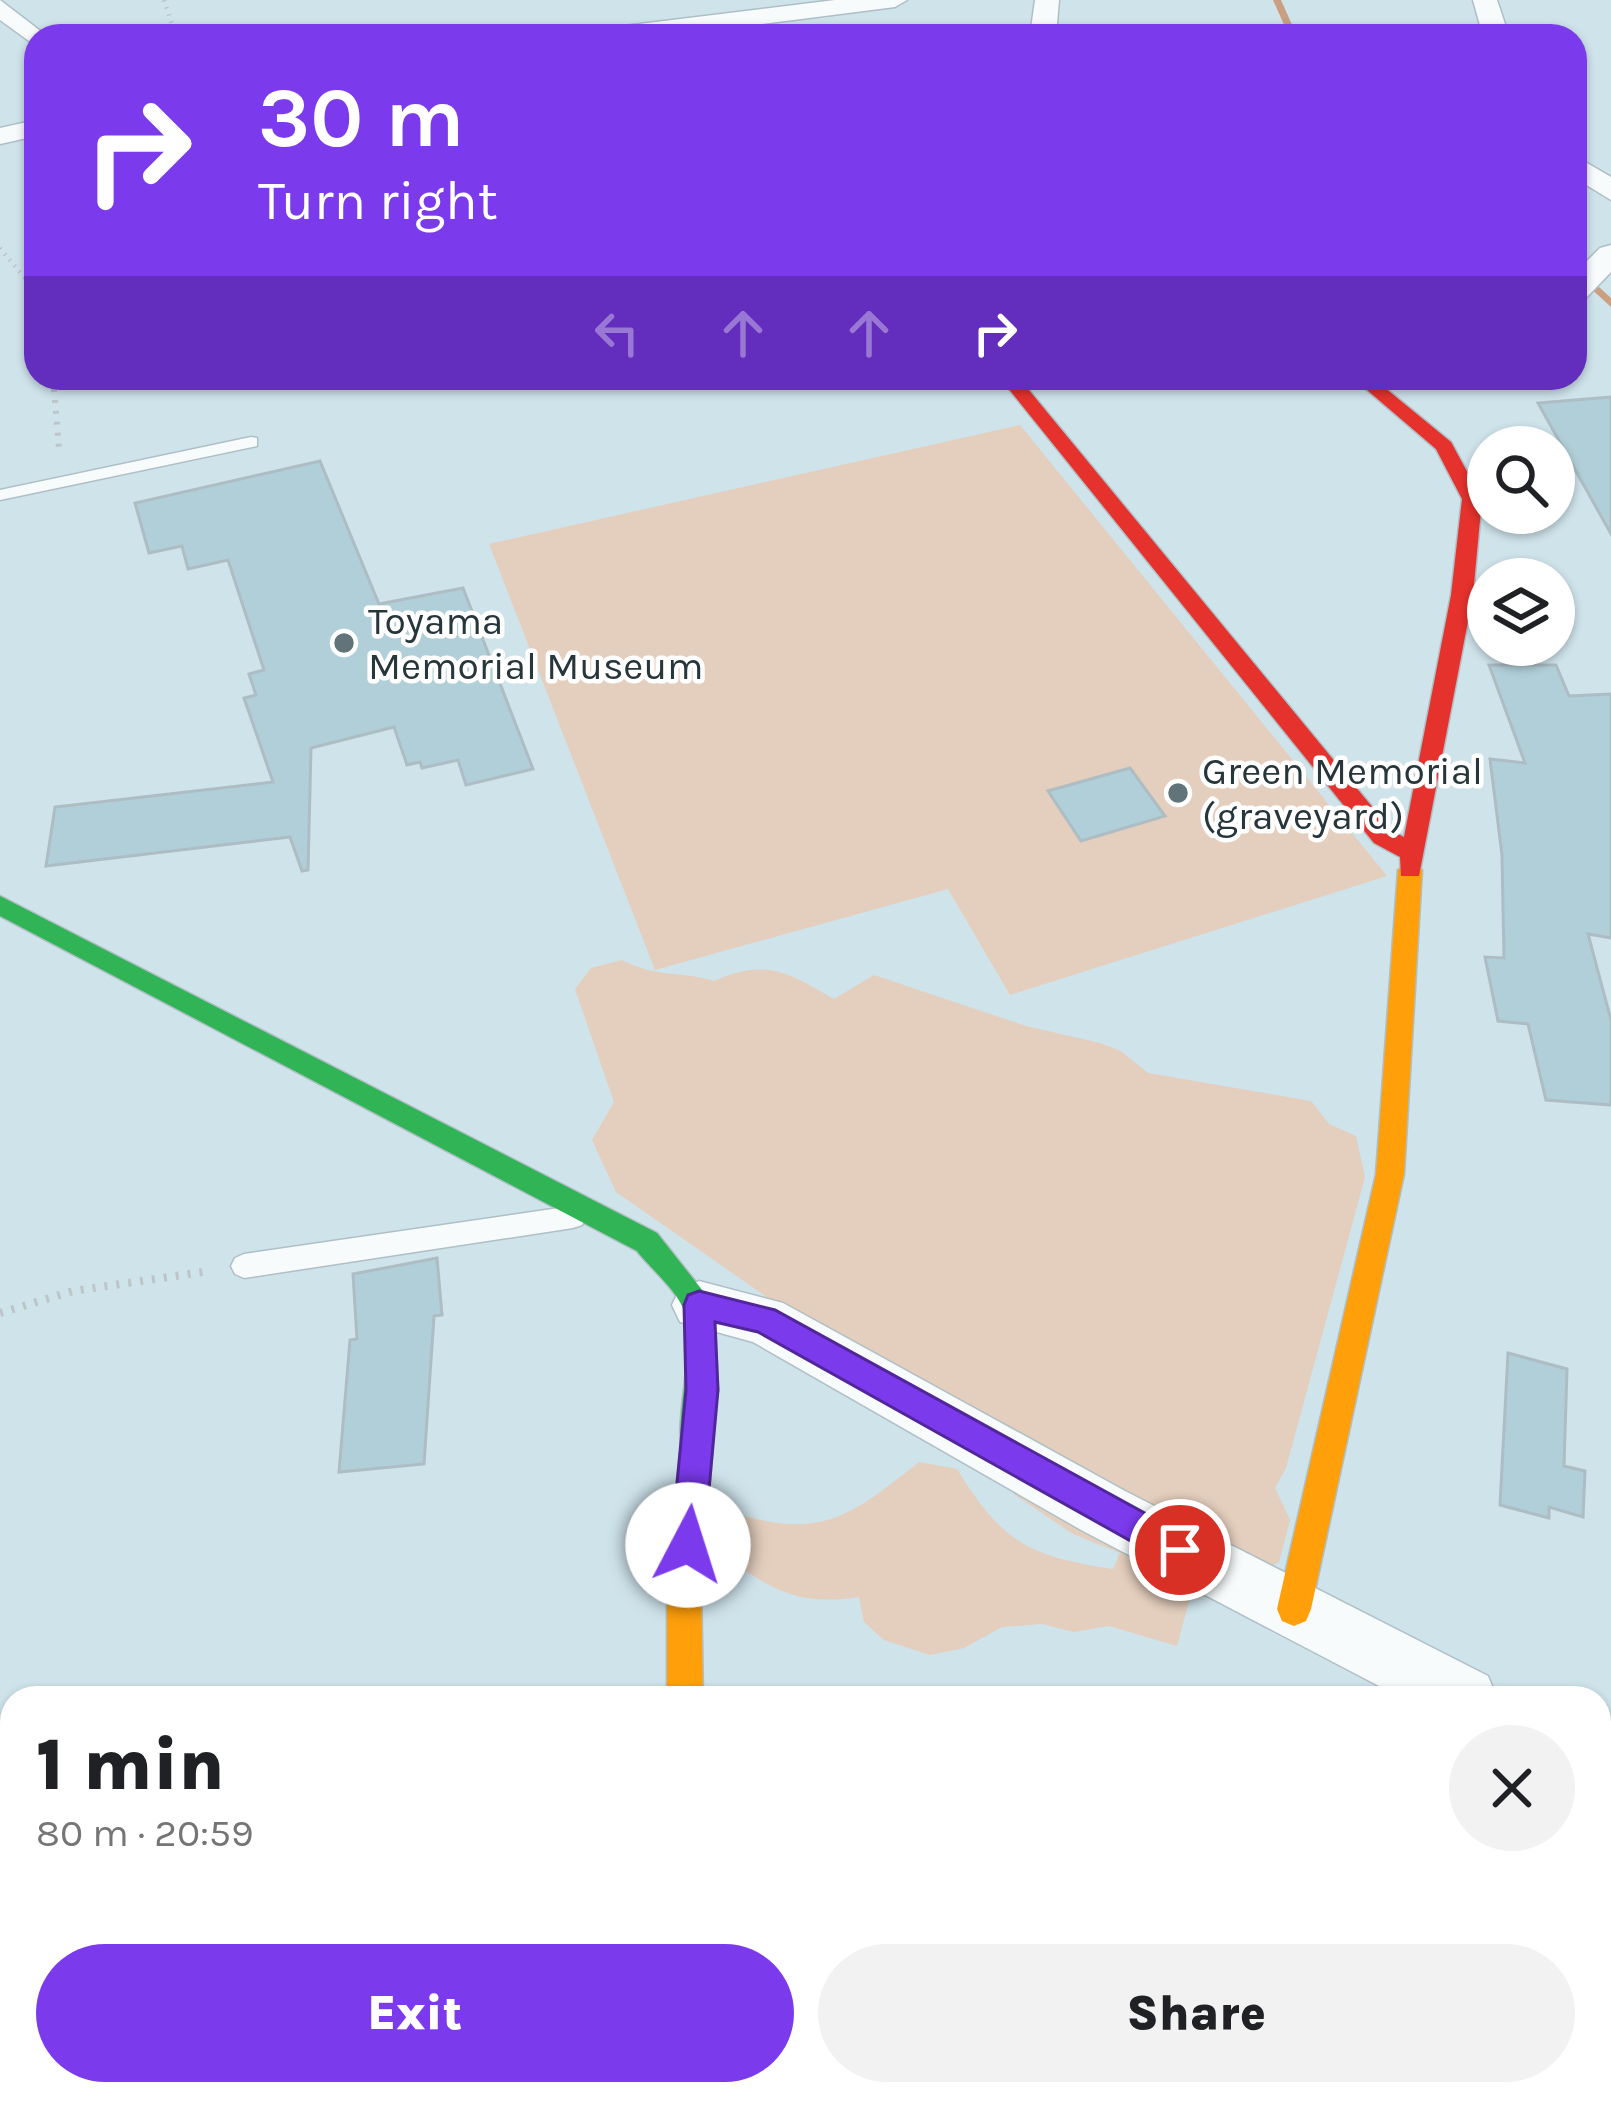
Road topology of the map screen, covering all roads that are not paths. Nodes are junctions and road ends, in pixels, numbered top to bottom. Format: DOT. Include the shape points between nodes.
graph roads {
  1 [pos="895,0"];
  2 [pos="0,8"];
  3 [pos="748,24"];
  4 [pos="24,28"];
  5 [pos="1611,254"];
  6 [pos="1587,279"];
  7 [pos="1019,390"];
  8 [pos="1376,390"];
  9 [pos="251,442"];
  10 [pos="0,495"];
  11 [pos="1411,852"];
  12 [pos="0,905"];
  13 [pos="593,1214"];
  14 [pos="244,1266"];
  15 [pos="699,1305"];
  16 [pos="1294,1609"];
  17 [pos="685,1686"];
  18 [pos="1443,1686"];
  1 -- 3 [label="street"];
  2 -- 4 [label="street"];
  5 -- 6 [label="street"];
  7 -- 11 [label="street" via="1383,837"];
  8 -- 11 [label="street" via="1444,446 1472,500 1462,595"];
  9 -- 10 [label="lane"];
  11 -- 16 [label="street" via="1390,1174"];
  12 -- 13 [label="street"];
  13 -- 14 [label="lane"];
  13 -- 15 [label="street" via="647,1241"];
  15 -- 16 [label="street" via="764,1320"];
  15 -- 17 [label="street" via="702,1390 684,1584"];
  16 -- 18 [label="street"];
}
